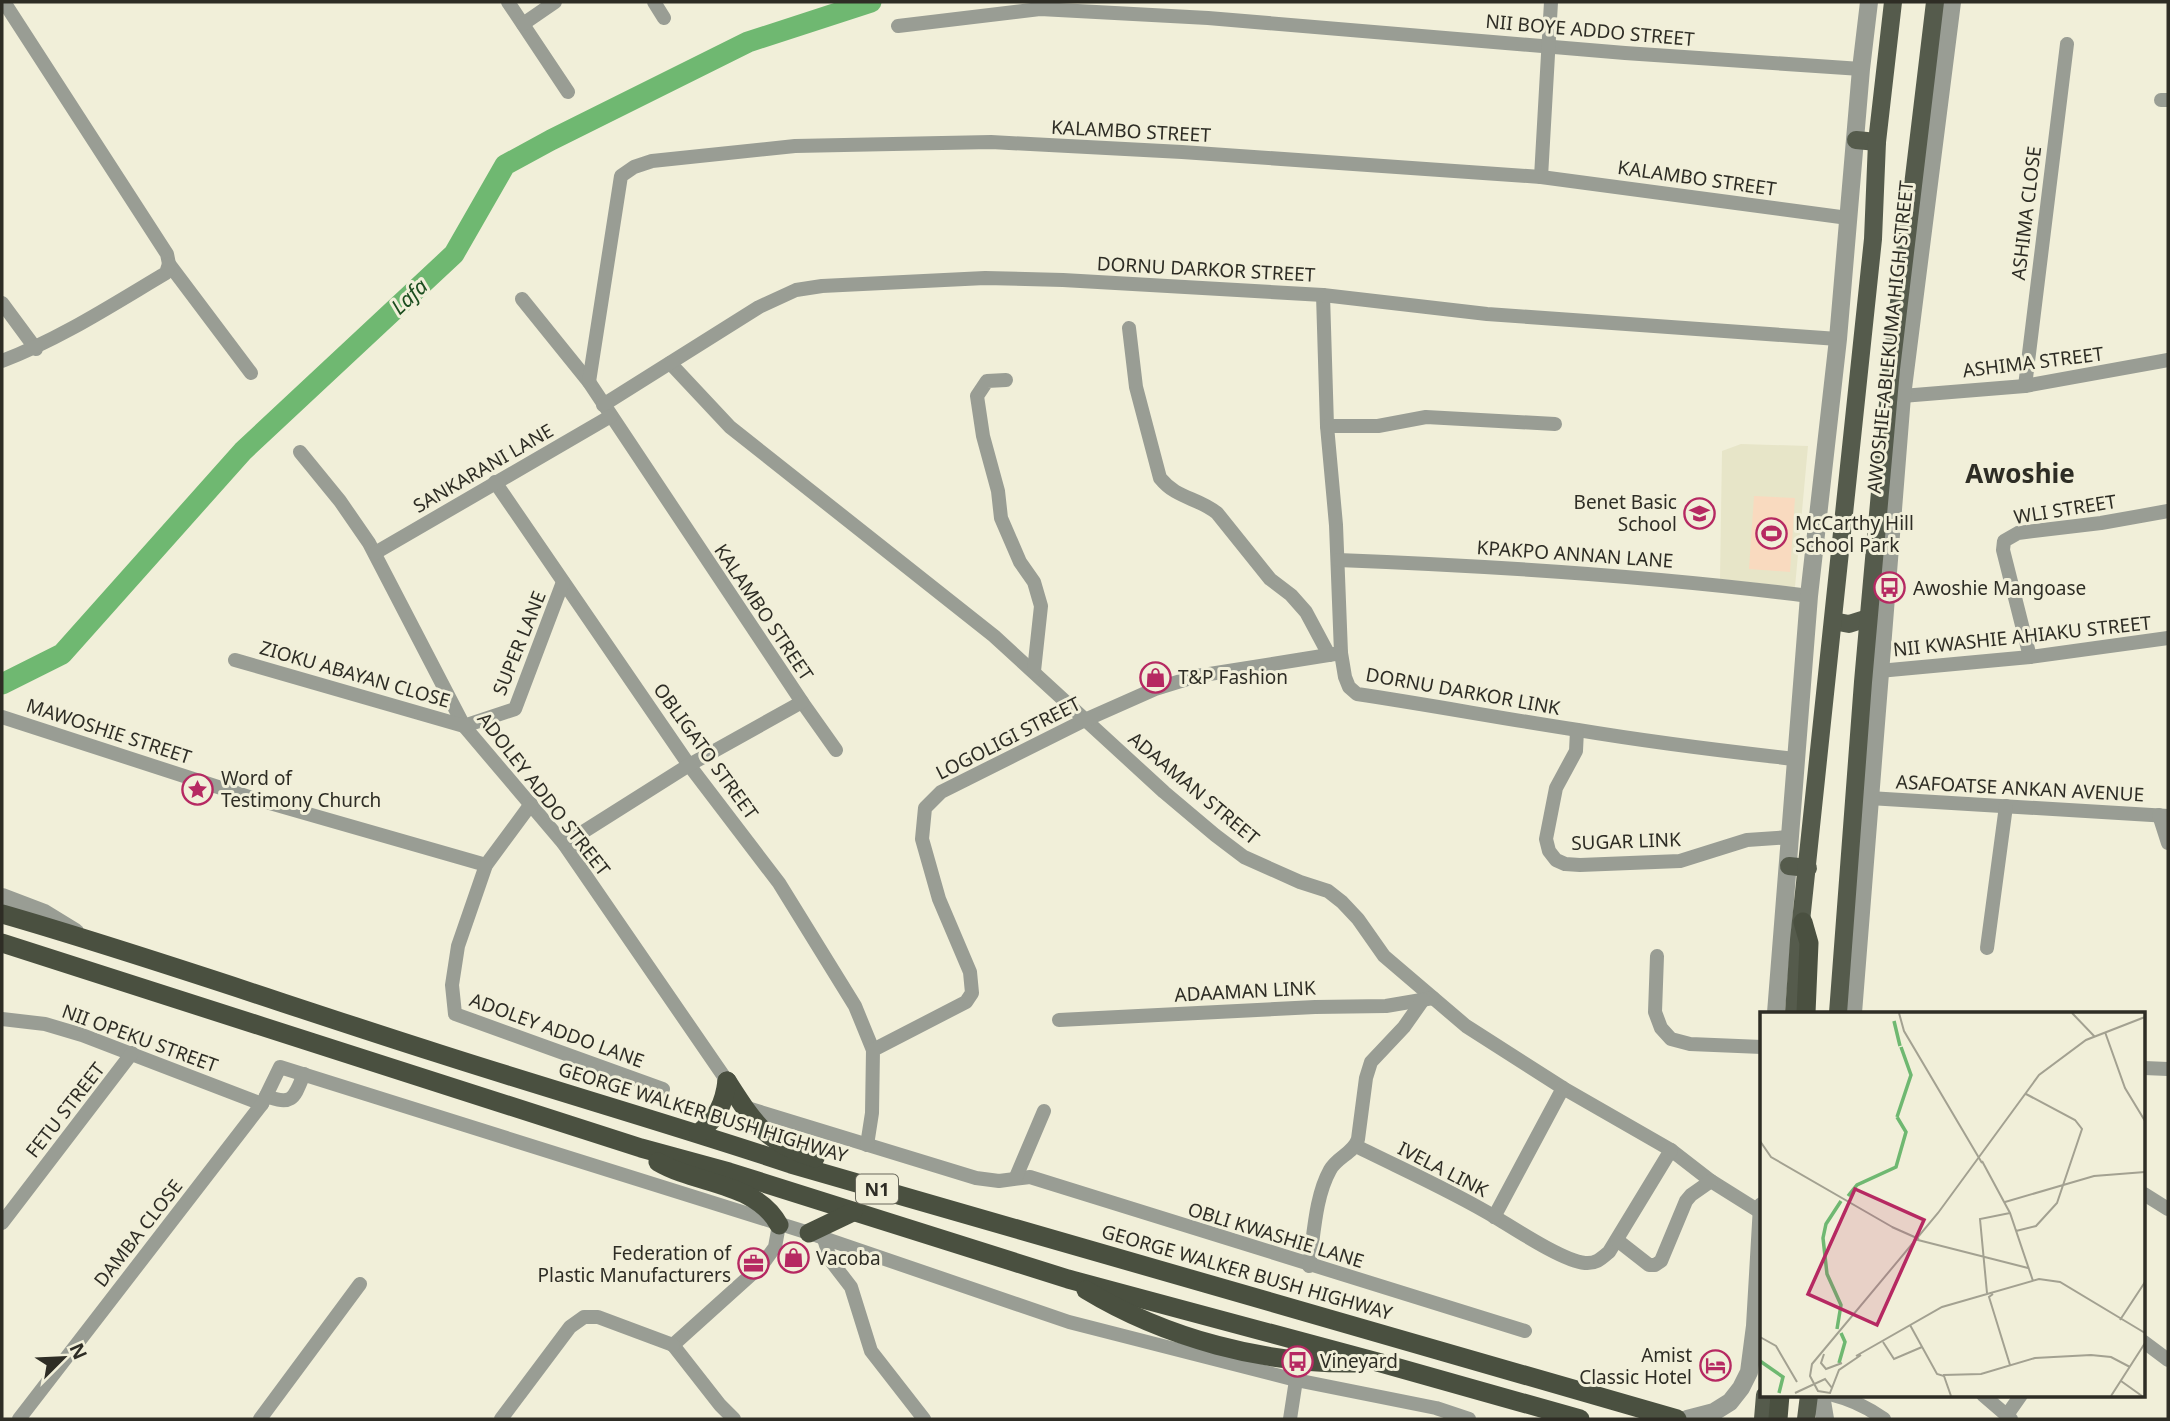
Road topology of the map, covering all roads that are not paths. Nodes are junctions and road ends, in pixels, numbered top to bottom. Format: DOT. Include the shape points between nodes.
graph roads {
  1 [pos="4,2"];
  2 [pos="508,2"];
  3 [pos="555,2"];
  4 [pos="654,2"];
  5 [pos="1551,2"];
  6 [pos="1869,2"];
  7 [pos="1893,2"];
  8 [pos="1935,2"];
  9 [pos="1952,2"];
  10 [pos="664,18"];
  11 [pos="523,24"];
  12 [pos="898,26"];
  13 [pos="2067,44"];
  14 [pos="1549,45"];
  15 [pos="1861,69"];
  16 [pos="568,93"];
  17 [pos="1856,140"];
  18 [pos="1877,142"];
  19 [pos="1924,164"];
  20 [pos="1541,177"];
  21 [pos="1848,218"];
  22 [pos="169,264"];
  23 [pos="1322,295"];
  24 [pos="522,299"];
  25 [pos="2,303"];
  26 [pos="1129,327"];
  27 [pos="1838,339"];
  28 [pos="36,349"];
  29 [pos="2168,360"];
  30 [pos="2,361"];
  31 [pos="670,363"];
  32 [pos="251,373"];
  33 [pos="1006,380"];
  34 [pos="589,382"];
  35 [pos="2025,386"];
  36 [pos="1902,396"];
  37 [pos="607,411"];
  38 [pos="1555,424"];
  39 [pos="1327,426"];
  40 [pos="300,452"];
  41 [pos="495,482"];
  42 [pos="2168,511"];
  43 [pos="374,553"];
  44 [pos="1338,560"];
  45 [pos="563,582"];
  46 [pos="1809,596"];
  47 [pos="1868,618"];
  48 [pos="1833,621"];
  49 [pos="2168,639"];
  50 [pos="1335,654"];
  51 [pos="2030,657"];
  52 [pos="235,660"];
  53 [pos="1034,671"];
  54 [pos="1879,671"];
  55 [pos="802,702"];
  56 [pos="2,717"];
  57 [pos="1085,720"];
  58 [pos="464,726"];
  59 [pos="1577,730"];
  60 [pos="836,750"];
  61 [pos="1795,759"];
  62 [pos="689,765"];
  63 [pos="1869,798"];
  64 [pos="531,804"];
  65 [pos="2006,806"];
  66 [pos="2164,816"];
  67 [pos="1791,837"];
  68 [pos="2168,843"];
  69 [pos="564,844"];
  70 [pos="486,864"];
  71 [pos="1789,866"];
  72 [pos="1808,868"];
  73 [pos="2,897"];
  74 [pos="2,914"];
  75 [pos="1803,922"];
  76 [pos="83,938"];
  77 [pos="2,943"];
  78 [pos="1987,948"];
  79 [pos="1657,956"];
  80 [pos="1428,999"];
  81 [pos="1776,1012"];
  82 [pos="1794,1012"];
  83 [pos="1806,1012"];
  84 [pos="1838,1012"];
  85 [pos="1853,1012"];
  86 [pos="2,1019"];
  87 [pos="1059,1020"];
  88 [pos="1760,1047"];
  89 [pos="873,1050"];
  90 [pos="132,1053"];
  91 [pos="2146,1068"];
  92 [pos="2168,1069"];
  93 [pos="304,1074"];
  94 [pos="727,1081"];
  95 [pos="1563,1088"];
  96 [pos="663,1089"];
  97 [pos="264,1100"];
  98 [pos="744,1107"];
  99 [pos="1044,1111"];
  100 [pos="699,1133"];
  101 [pos="866,1145"];
  102 [pos="1356,1146"];
  103 [pos="641,1148"];
  104 [pos="1671,1150"];
  105 [pos="1016,1177"];
  106 [pos="1711,1181"];
  107 [pos="2146,1195"];
  108 [pos="2168,1209"];
  109 [pos="853,1212"];
  110 [pos="1760,1212"];
  111 [pos="1494,1217"];
  112 [pos="984,1220"];
  113 [pos="2,1223"];
  114 [pos="779,1225"];
  115 [pos="817,1236"];
  116 [pos="1617,1240"];
  117 [pos="1760,1245"];
  118 [pos="1308,1266"];
  119 [pos="360,1283"];
  120 [pos="1525,1331"];
  121 [pos="2146,1344"];
  122 [pos="673,1345"];
  123 [pos="2168,1360"];
  124 [pos="1296,1380"];
  125 [pos="1765,1396"];
  126 [pos="1780,1396"];
  127 [pos="1809,1396"];
  128 [pos="1821,1396"];
  129 [pos="1838,1396"];
  130 [pos="1984,1396"];
  131 [pos="2020,1396"];
  132 [pos="2009,1417"];
  133 [pos="920,1418"];
  134 [pos="19,1419"];
  135 [pos="260,1419"];
  136 [pos="501,1419"];
  137 [pos="734,1419"];
  138 [pos="1290,1419"];
  139 [pos="1469,1419"];
  140 [pos="1580,1419"];
  141 [pos="1677,1419"];
  142 [pos="1687,1419"];
  143 [pos="1763,1419"];
  144 [pos="1778,1419"];
  145 [pos="1806,1419"];
  146 [pos="1825,1419"];
  147 [pos="1884,1419"];
  1 -- 22 [label="street" via="167,254"];
  2 -- 11 [label="street"];
  3 -- 11 [label="street"];
  4 -- 10 [label="street"];
  5 -- 14 [label="street"];
  6 -- 15 [label="street"];
  7 -- 18 [label="main road, AWOSHIE-ABLEKUMA HIGH STREET"];
  8 -- 19 [label="main road, AWOSHIE-ABLEKUMA HIGH STREET"];
  9 -- 19 [label="street, AWOSHIE-ABLEKUMA HIGH STREET"];
  11 -- 16 [label="street"];
  12 -- 14 [label="street, NII BOYE ADDO STREET" via="1040,9"];
  13 -- 35 [label="street, ASHIMA CLOSE"];
  14 -- 15 [label="street, NII BOYE ADDO STREET"];
  14 -- 20 [label="street"];
  15 -- 17 [label="street"];
  17 -- 18 [label="main road"];
  17 -- 21 [label="street"];
  18 -- 48 [label="main road, AWOSHIE-ABLEKUMA HIGH STREET" via="1872,239"];
  19 -- 36 [label="street, AWOSHIE-ABLEKUMA HIGH STREET"];
  19 -- 47 [label="main road, AWOSHIE-ABLEKUMA HIGH STREET" via="1891,369"];
  20 -- 21 [label="street, KALAMBO STREET"];
  20 -- 34 [label="street, KALAMBO STREET" via="991,142 795,146 652,161 621,176"];
  21 -- 27 [label="street"];
  22 -- 28 [label="street" via="166,272"];
  22 -- 32 [label="street"];
  23 -- 27 [label="street, DORNU DARKOR STREET" via="1487,314"];
  23 -- 31 [label="street, DORNU DARKOR STREET" via="1023,278 814,287 759,307"];
  23 -- 39 [label="street, DORNU DARKOR LINK"];
  24 -- 34 [label="street, KALAMBO STREET"];
  25 -- 28 [label="street"];
  26 -- 50 [label="street" via="1136,387 1160,478 1169,490 1217,513 1270,579 1306,612"];
  27 -- 46 [label="street"];
  28 -- 30 [label="street"];
  29 -- 35 [label="street, ASHIMA STREET"];
  31 -- 37 [label="street, DORNU DARKOR STREET"];
  31 -- 53 [label="street, ADAAMAN STREET" via="730,427 879,542"];
  33 -- 53 [label="street" via="987,381 977,396 1001,517 1041,606"];
  34 -- 37 [label="street, KALAMBO STREET"];
  35 -- 36 [label="street, ASHIMA STREET"];
  36 -- 54 [label="street, AWOSHIE-ABLEKUMA HIGH STREET"];
  37 -- 41 [label="street, SANKARANI LANE"];
  37 -- 55 [label="street, KALAMBO STREET"];
  38 -- 39 [label="street" via="1426,417 1378,426"];
  39 -- 44 [label="street, DORNU DARKOR LINK"];
  40 -- 43 [label="street, ADOLEY ADDO STREET"];
  41 -- 43 [label="street, SANKARANI LANE"];
  41 -- 45 [label="street, OBLIGATO STREET"];
  42 -- 51 [label="street, WLI STREET" via="2018,533 2004,541"];
  43 -- 58 [label="street, ADOLEY ADDO STREET"];
  44 -- 46 [label="street, KPAKPO ANNAN LANE" via="1700,582"];
  44 -- 50 [label="street, DORNU DARKOR LINK"];
  45 -- 58 [label="street, SUPER LANE" via="515,709"];
  45 -- 62 [label="street, OBLIGATO STREET"];
  46 -- 61 [label="street"];
  47 -- 48 [label="main road" via="1849,624"];
  47 -- 84 [label="main road, AWOSHIE-ABLEKUMA HIGH STREET"];
  48 -- 72 [label="main road, AWOSHIE-ABLEKUMA HIGH STREET"];
  49 -- 51 [label="street, NII KWASHIE AHIAKU STREET"];
  50 -- 57 [label="street, LOGOLIGI STREET" via="1197,676"];
  50 -- 59 [label="street, DORNU DARKOR LINK" via="1349,687 1357,694"];
  51 -- 54 [label="street, NII KWASHIE AHIAKU STREET"];
  52 -- 58 [label="street, ZIOKU ABAYAN CLOSE"];
  53 -- 57 [label="street, ADAAMAN STREET"];
  54 -- 63 [label="street, AWOSHIE-ABLEKUMA HIGH STREET"];
  55 -- 60 [label="street"];
  55 -- 62 [label="street, KALAMBO STREET"];
  56 -- 70 [label="street, MAWOSHIE STREET" via="252,798"];
  57 -- 80 [label="street, ADAAMAN STREET" via="1244,857 1328,891 1342,902 1384,956"];
  57 -- 89 [label="street, LOGOLIGI STREET" via="941,792 925,808 922,838 939,899 970,972 972,993 966,1002"];
  58 -- 64 [label="street, ADOLEY ADDO STREET"];
  59 -- 61 [label="street, DORNU DARKOR LINK"];
  59 -- 67 [label="street, SUGAR LINK" via="1576,751 1556,788 1546,839 1556,860 1580,865 1680,861 1747,840"];
  61 -- 67 [label="street"];
  62 -- 69 [label="street, KALAMBO STREET"];
  62 -- 89 [label="street, OBLIGATO STREET" via="779,883 855,1006"];
  63 -- 65 [label="street, ASAFOATSE ANKAN AVENUE"];
  63 -- 85 [label="street, AWOSHIE-ABLEKUMA HIGH STREET"];
  64 -- 69 [label="street, ADOLEY ADDO STREET"];
  64 -- 70 [label="street, ADOLEY ADDO LANE"];
  65 -- 66 [label="street, ASAFOATSE ANKAN AVENUE"];
  65 -- 78 [label="street"];
  66 -- 68 [label="street"];
  67 -- 71 [label="street"];
  69 -- 94 [label="street, ADOLEY ADDO STREET"];
  70 -- 96 [label="street, ADOLEY ADDO LANE" via="458,946 452,985 455,1014"];
  71 -- 72 [label="main road"];
  71 -- 81 [label="street"];
  72 -- 75 [label="main road, AWOSHIE-ABLEKUMA HIGH STREET"];
  73 -- 76 [label="street, GEORGE WALKER BUSH HIGHWAY" via="44,913"];
  74 -- 76 [label="highway, GEORGE WALKER BUSH HIGHWAY / N1"];
  75 -- 82 [label="main road, AWOSHIE-ABLEKUMA HIGH STREET"];
  75 -- 83 [label="highway" via="1809,943"];
  76 -- 100 [label="highway, GEORGE WALKER BUSH HIGHWAY / N1" via="441,1055"];
  77 -- 103 [label="highway, N1"];
  79 -- 88 [label="street" via="1655,1012 1671,1039"];
  80 -- 87 [label="street, ADAAMAN LINK" via="1386,1006"];
  80 -- 95 [label="street, ADAAMAN STREET"];
  80 -- 102 [label="street" via="1371,1062"];
  86 -- 90 [label="street, NII OPEKU STREET" via="45,1024"];
  89 -- 101 [label="street" via="872,1112"];
  90 -- 97 [label="street, NII OPEKU STREET"];
  90 -- 113 [label="street, FETU STREET"];
  91 -- 92 [label="street"];
  93 -- 97 [label="street" via="288,1101"];
  93 -- 97 [label="street, DAMBA CLOSE" via="280,1067"];
  93 -- 114 [label="street"];
  94 -- 98 [label="highway"];
  94 -- 100 [label="highway" via="722,1107"];
  95 -- 104 [label="street, ADAAMAN STREET"];
  95 -- 111 [label="street, IVELA LINK"];
  97 -- 134 [label="street, DAMBA CLOSE"];
  98 -- 101 [label="street"];
  98 -- 112 [label="highway" via="774,1141 795,1152 948,1200"];
  99 -- 105 [label="street"];
  100 -- 112 [label="highway, GEORGE WALKER BUSH HIGHWAY / N1"];
  101 -- 105 [label="street" via="976,1178 999,1181"];
  102 -- 111 [label="street, IVELA LINK"];
  102 -- 118 [label="street" via="1330,1170"];
  103 -- 109 [label="highway, N1"];
  103 -- 114 [label="highway" via="672,1170 756,1198"];
  104 -- 106 [label="street, ADAAMAN STREET"];
  104 -- 116 [label="street"];
  105 -- 118 [label="street, OBLI KWASHIE LANE" via="1030,1177"];
  106 -- 110 [label="street, ADAAMAN STREET"];
  106 -- 116 [label="street" via="1686,1202 1656,1265 1649,1265"];
  107 -- 108 [label="street"];
  109 -- 115 [label="highway"];
  109 -- 140 [label="highway, N1" via="1068,1279"];
  111 -- 116 [label="street" via="1583,1263 1596,1262"];
  112 -- 141 [label="highway, GEORGE WALKER BUSH HIGHWAY / N1"];
  114 -- 115 [label="street"];
  114 -- 122 [label="street" via="775,1247 762,1265"];
  115 -- 124 [label="street" via="1069,1322"];
  115 -- 133 [label="street" via="851,1287 871,1351"];
  117 -- 142 [label="street" via="1749,1372 1730,1402"];
  118 -- 120 [label="street, OBLI KWASHIE LANE"];
  119 -- 135 [label="street"];
  121 -- 123 [label="street"];
  122 -- 136 [label="street" via="598,1317 584,1317 570,1327"];
  122 -- 137 [label="street"];
  124 -- 138 [label="street"];
  124 -- 139 [label="street"];
  125 -- 143 [label="main road"];
  126 -- 144 [label="highway"];
  127 -- 145 [label="main road"];
  128 -- 146 [label="street"];
  129 -- 147 [label="street" via="1852,1399"];
  130 -- 132 [label="street"];
  131 -- 132 [label="street"];
}
